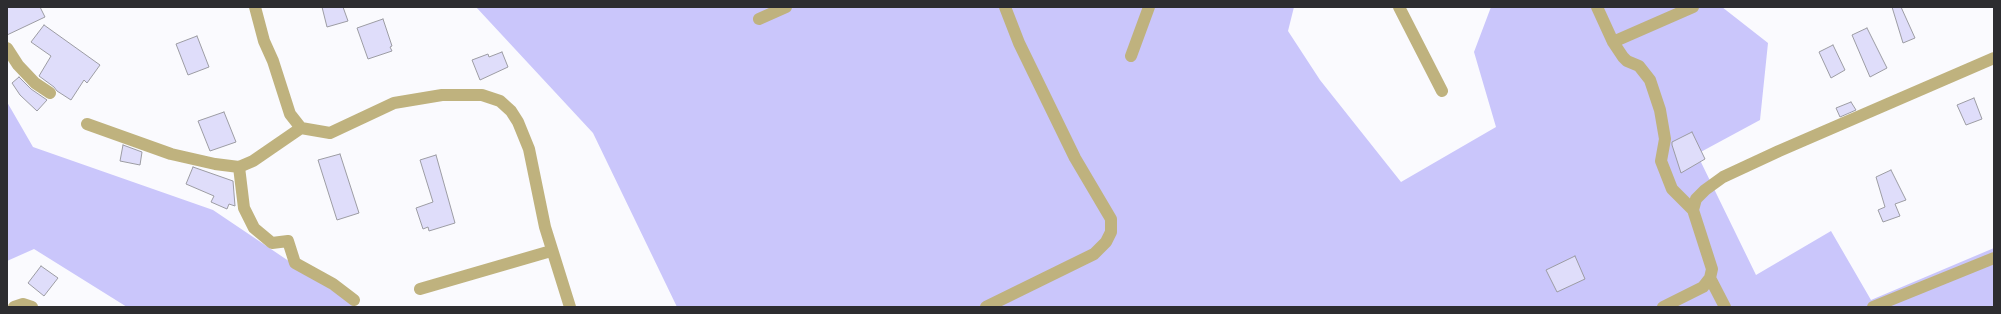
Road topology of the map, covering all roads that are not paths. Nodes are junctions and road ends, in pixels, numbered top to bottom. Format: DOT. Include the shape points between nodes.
graph roads {
  1 [pos="255,7"];
  2 [pos="786,7"];
  3 [pos="1005,7"];
  4 [pos="1150,7"];
  5 [pos="1399,7"];
  6 [pos="1597,7"];
  7 [pos="1693,7"];
  8 [pos="759,19"];
  9 [pos="1613,42"];
  10 [pos="7,48"];
  11 [pos="1132,56"];
  12 [pos="1994,58"];
  13 [pos="1442,91"];
  14 [pos="50,94"];
  15 [pos="87,124"];
  16 [pos="301,128"];
  17 [pos="239,167"];
  18 [pos="1693,210"];
  19 [pos="552,251"];
  20 [pos="1994,258"];
  21 [pos="1710,278"];
  22 [pos="420,289"];
  23 [pos="354,300"];
  24 [pos="14,307"];
  25 [pos="32,307"];
  26 [pos="570,307"];
  27 [pos="986,307"];
  28 [pos="1663,307"];
  29 [pos="1725,307"];
  30 [pos="1873,307"];
  1 -- 16 [label="street" via="264,41 274,61 290,114"];
  2 -- 8 [label="street"];
  3 -- 27 [label="street" via="1019,43 1075,158 1111,219 1111,226 1106,242 1094,254"];
  4 -- 11 [label="street"];
  5 -- 13 [label="street"];
  6 -- 9 [label="street"];
  7 -- 9 [label="street"];
  9 -- 18 [label="street" via="1623,57 1639,66 1650,80 1660,110 1665,139 1662,161 1672,190"];
  10 -- 14 [label="street" via="18,65"];
  12 -- 18 [label="street" via="1723,177 1696,199"];
  15 -- 17 [label="street" via="171,154"];
  16 -- 17 [label="street" via="253,161"];
  16 -- 19 [label="street" via="330,133 394,103 442,95 482,96 500,101 518,122 529,148"];
  17 -- 23 [label="street" via="244,208 254,228 272,243 288,241 295,264 319,275"];
  18 -- 21 [label="street" via="1712,269"];
  19 -- 22 [label="street"];
  19 -- 26 [label="street"];
  20 -- 30 [label="street"];
  21 -- 28 [label="street" via="1703,287"];
  21 -- 29 [label="street"];
  24 -- 25 [label="street" via="23,304"];
}
